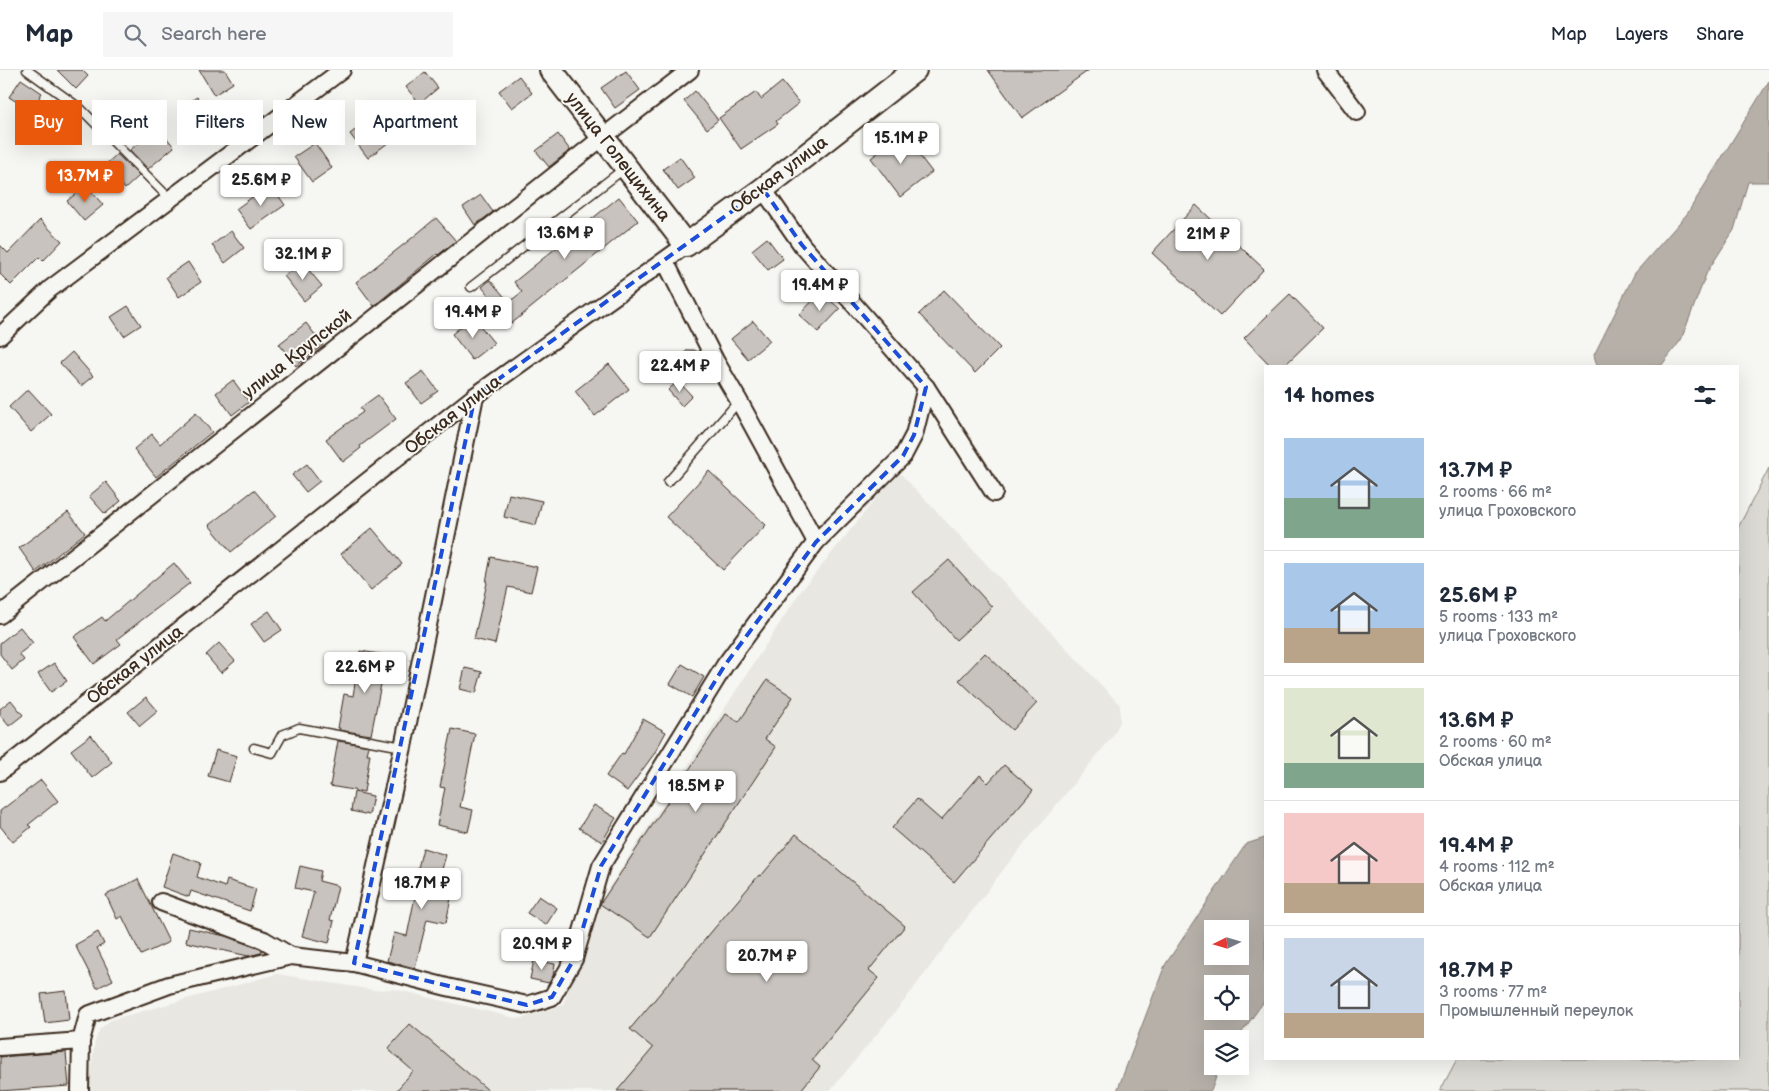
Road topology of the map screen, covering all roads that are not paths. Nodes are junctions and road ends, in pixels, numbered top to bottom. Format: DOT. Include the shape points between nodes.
graph roads {
  1 [pos="27,70"];
  2 [pos="342,70"];
  3 [pos="551,70"];
  4 [pos="690,70"];
  5 [pos="915,70"];
  6 [pos="1325,70"];
  7 [pos="1357,112"];
  8 [pos="603,137"];
  9 [pos="626,167"];
  10 [pos="764,189"];
  11 [pos="170,199"];
  12 [pos="686,245"];
  13 [pos="665,261"];
  14 [pos="471,287"];
  15 [pos="0,336"];
  16 [pos="926,387"];
  17 [pos="475,396"];
  18 [pos="739,401"];
  19 [pos="668,482"];
  20 [pos="994,493"];
  21 [pos="816,542"];
  22 [pos="0,615"];
  23 [pos="403,747"];
  24 [pos="254,748"];
  25 [pos="0,772"];
  26 [pos="161,902"];
  27 [pos="291,956"];
  28 [pos="354,963"];
  29 [pos="82,1041"];
  30 [pos="0,1047"];
  31 [pos="80,1091"];
  1 -- 11 [label="lane" via="81,109"];
  2 -- 11 [label="street"];
  3 -- 8 [label="street, улица Голещихина"];
  4 -- 8 [label="street, улица Крупской"];
  5 -- 10 [label="street, Обская улица"];
  6 -- 7 [label="street"];
  8 -- 9 [label="street, улица Голещихина"];
  8 -- 22 [label="street, улица Крупской"];
  9 -- 12 [label="street, улица Голещихина"];
  9 -- 14 [label="lane"];
  10 -- 12 [label="street, Обская улица"];
  10 -- 16 [label="street" via="802,245"];
  11 -- 15 [label="street" via="50,290"];
  12 -- 13 [label="street, Обская улица"];
  13 -- 17 [label="street, Обская улица"];
  13 -- 18 [label="street" via="714,360"];
  16 -- 20 [label="street"];
  16 -- 21 [label="street" via="914,435 903,456"];
  17 -- 23 [label="street"];
  17 -- 25 [label="street, Обская улица"];
  18 -- 19 [label="lane"];
  18 -- 21 [label="street"];
  21 -- 28 [label="street" via="725,665 601,866 574,959 552,997 527,1005"];
  23 -- 24 [label="lane" via="299,728 282,735 272,753"];
  23 -- 28 [label="street"];
  26 -- 27 [label="street" via="264,940"];
  27 -- 28 [label="street"];
  27 -- 29 [label="street" via="169,985 88,1015"];
  29 -- 30 [label="street"];
  29 -- 31 [label="street"];
}
